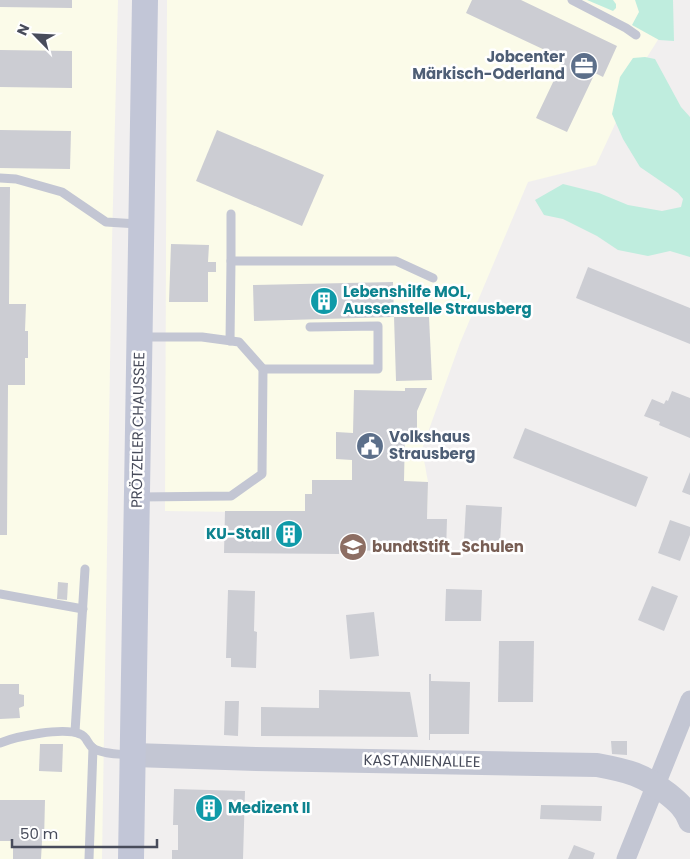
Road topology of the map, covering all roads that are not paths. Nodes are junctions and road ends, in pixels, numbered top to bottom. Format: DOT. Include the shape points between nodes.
graph roads {
  1 [pos="145,0"];
  2 [pos="572,0"];
  3 [pos="636,34"];
  4 [pos="0,178"];
  5 [pos="231,214"];
  6 [pos="141,224"];
  7 [pos="231,261"];
  8 [pos="433,278"];
  9 [pos="310,326"];
  10 [pos="140,337"];
  11 [pos="230,341"];
  12 [pos="263,369"];
  13 [pos="137,497"];
  14 [pos="85,569"];
  15 [pos="0,594"];
  16 [pos="83,609"];
  17 [pos="690,700"];
  18 [pos="76,732"];
  19 [pos="0,743"];
  20 [pos="93,748"];
  21 [pos="134,755"];
  22 [pos="656,785"];
  23 [pos="690,821"];
  24 [pos="89,859"];
  25 [pos="131,859"];
  26 [pos="626,859"];
  1 -- 6 [label="main road, PRÖTZELER CHAUSSEE"];
  2 -- 3 [label="lane"];
  4 -- 6 [label="lane" via="16,179 62,192 106,222"];
  5 -- 7 [label="lane"];
  6 -- 10 [label="main road, PRÖTZELER CHAUSSEE"];
  7 -- 8 [label="lane" via="396,262"];
  7 -- 11 [label="lane"];
  9 -- 12 [label="lane" via="378,326 378,369"];
  10 -- 11 [label="lane" via="202,337"];
  10 -- 13 [label="main road, PRÖTZELER CHAUSSEE"];
  11 -- 12 [label="lane" via="239,342"];
  12 -- 13 [label="lane" via="262,474 231,496"];
  13 -- 21 [label="main road, PRÖTZELER CHAUSSEE"];
  14 -- 16 [label="lane"];
  15 -- 16 [label="lane"];
  16 -- 18 [label="lane"];
  17 -- 22 [label="street"];
  18 -- 19 [label="lane" via="48,732"];
  18 -- 20 [label="lane" via="83,735"];
  20 -- 21 [label="lane" via="113,754"];
  20 -- 24 [label="lane"];
  21 -- 22 [label="street, KASTANIENALLEE" via="597,764 644,777"];
  21 -- 25 [label="main road, PRÖTZELER CHAUSSEE"];
  22 -- 23 [label="street, KASTANIENALLEE" via="678,802"];
  22 -- 26 [label="street"];
}
